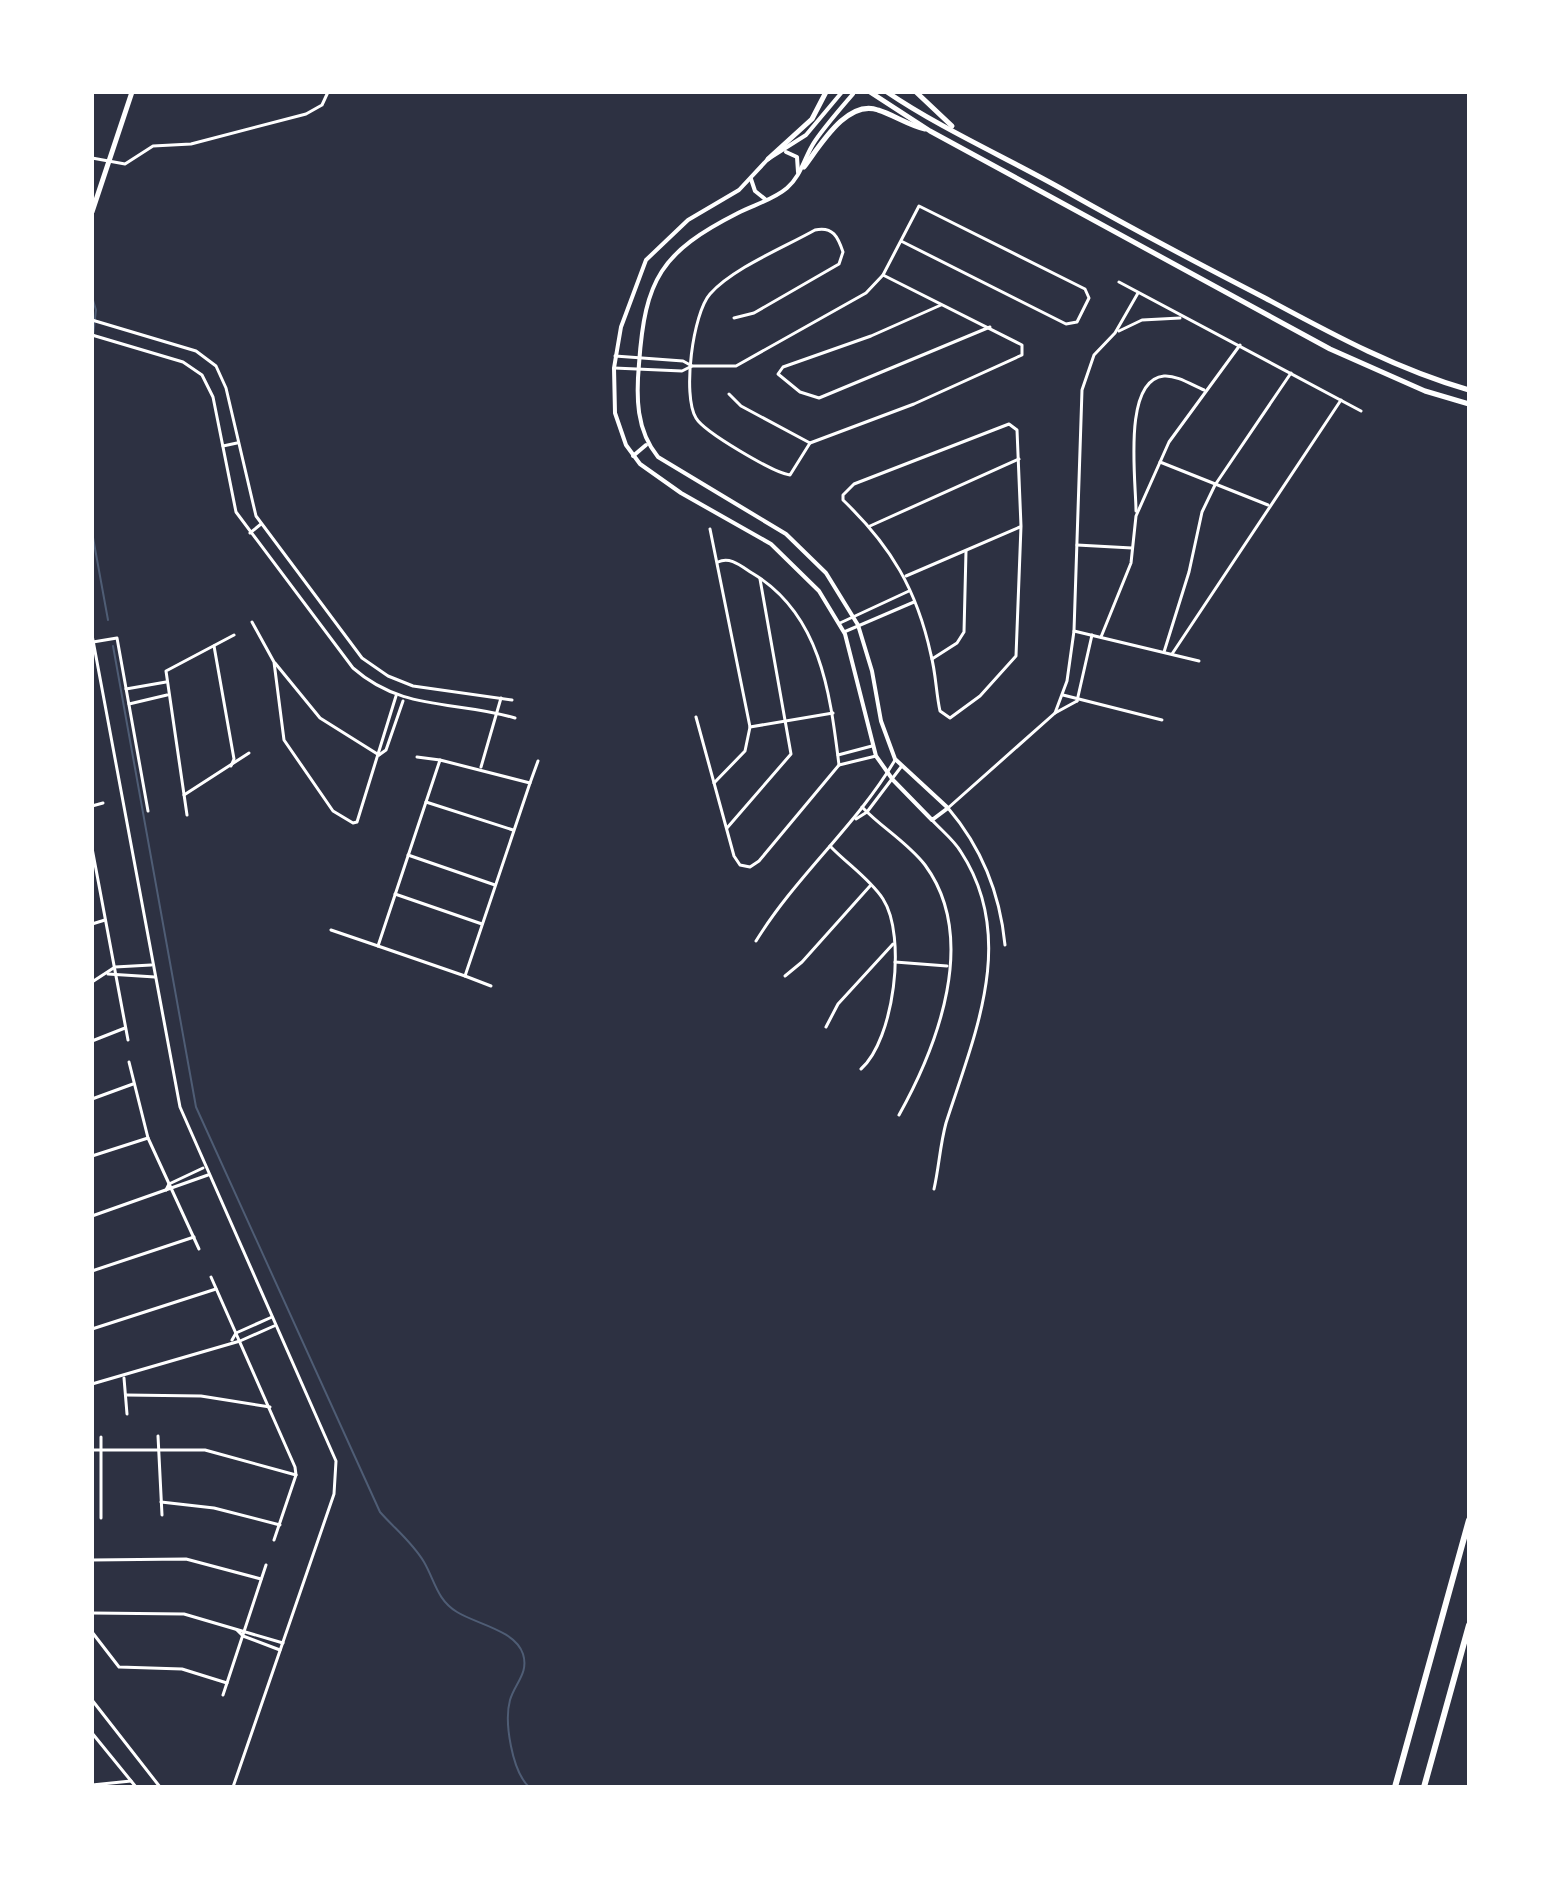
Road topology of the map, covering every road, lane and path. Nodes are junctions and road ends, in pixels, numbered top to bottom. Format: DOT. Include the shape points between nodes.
graph roads {
  1 [pos="132,92"];
  2 [pos="328,92"];
  3 [pos="826,92"];
  4 [pos="842,92"];
  5 [pos="870,92"];
  6 [pos="887,92"];
  7 [pos="916,92"];
  8 [pos="853,94"];
  9 [pos="955,130"];
  10 [pos="930,131"];
  11 [pos="783,152"];
  12 [pos="92,158"];
  13 [pos="768,159"];
  14 [pos="108,162"];
  15 [pos="804,167"];
  16 [pos="798,174"];
  17 [pos="751,179"];
  18 [pos="765,200"];
  19 [pos="92,212"];
  20 [pos="901,241"];
  21 [pos="883,275"];
  22 [pos="1119,282"];
  23 [pos="1138,293"];
  24 [pos="943,304"];
  25 [pos="734,318"];
  26 [pos="1184,318"];
  27 [pos="92,320"];
  28 [pos="990,327"];
  29 [pos="1115,333"];
  30 [pos="92,335"];
  31 [pos="1240,345"];
  32 [pos="615,356"];
  33 [pos="639,357"];
  34 [pos="668,359"];
  35 [pos="692,366"];
  36 [pos="614,368"];
  37 [pos="638,370"];
  38 [pos="667,370"];
  39 [pos="1291,373"];
  40 [pos="1204,390"];
  41 [pos="1469,390"];
  42 [pos="729,394"];
  43 [pos="1341,400"];
  44 [pos="1469,404"];
  45 [pos="1361,411"];
  46 [pos="237,443"];
  47 [pos="810,443"];
  48 [pos="647,444"];
  49 [pos="223,446"];
  50 [pos="633,456"];
  51 [pos="1019,459"];
  52 [pos="1160,462"];
  53 [pos="1215,485"];
  54 [pos="1269,505"];
  55 [pos="1136,516"];
  56 [pos="261,524"];
  57 [pos="870,526"];
  58 [pos="1021,526"];
  59 [pos="710,529"];
  60 [pos="250,533"];
  61 [pos="1077,545"];
  62 [pos="1132,548"];
  63 [pos="966,550"];
  64 [pos="718,562"];
  65 [pos="906,576"];
  66 [pos="760,578"];
  67 [pos="909,591"];
  68 [pos="914,602"];
  69 [pos="854,617"];
  70 [pos="252,622"];
  71 [pos="840,623"];
  72 [pos="858,625"];
  73 [pos="1074,631"];
  74 [pos="844,632"];
  75 [pos="92,635"];
  76 [pos="234,635"];
  77 [pos="1092,635"];
  78 [pos="1101,637"];
  79 [pos="93,642"];
  80 [pos="214,646"];
  81 [pos="1164,652"];
  82 [pos="1172,654"];
  83 [pos="932,659"];
  84 [pos="1199,661"];
  85 [pos="274,662"];
  86 [pos="166,682"];
  87 [pos="126,689"];
  88 [pos="167,695"];
  89 [pos="1063,695"];
  90 [pos="396,696"];
  91 [pos="501,698"];
  92 [pos="404,700"];
  93 [pos="512,700"];
  94 [pos="1077,701"];
  95 [pos="129,704"];
  96 [pos="499,713"];
  97 [pos="833,713"];
  98 [pos="1055,713"];
  99 [pos="696,717"];
  100 [pos="515,718"];
  101 [pos="1162,720"];
  102 [pos="787,721"];
  103 [pos="750,727"];
  104 [pos="872,746"];
  105 [pos="249,753"];
  106 [pos="379,755"];
  107 [pos="838,755"];
  108 [pos="876,756"];
  109 [pos="417,757"];
  110 [pos="895,759"];
  111 [pos="440,760"];
  112 [pos="538,761"];
  113 [pos="839,765"];
  114 [pos="231,766"];
  115 [pos="901,767"];
  116 [pos="481,768"];
  117 [pos="887,773"];
  118 [pos="893,780"];
  119 [pos="530,783"];
  120 [pos="714,783"];
  121 [pos="184,795"];
  122 [pos="426,802"];
  123 [pos="103,803"];
  124 [pos="92,806"];
  125 [pos="862,807"];
  126 [pos="948,808"];
  127 [pos="148,811"];
  128 [pos="867,812"];
  129 [pos="187,815"];
  130 [pos="932,820"];
  131 [pos="853,821"];
  132 [pos="727,828"];
  133 [pos="514,830"];
  134 [pos="830,846"];
  135 [pos="92,848"];
  136 [pos="408,855"];
  137 [pos="93,857"];
  138 [pos="496,885"];
  139 [pos="870,886"];
  140 [pos="395,894"];
  141 [pos="105,920"];
  142 [pos="92,924"];
  143 [pos="483,924"];
  144 [pos="331,930"];
  145 [pos="756,941"];
  146 [pos="894,943"];
  147 [pos="1005,945"];
  148 [pos="378,946"];
  149 [pos="895,962"];
  150 [pos="152,965"];
  151 [pos="949,966"];
  152 [pos="115,967"];
  153 [pos="108,974"];
  154 [pos="465,976"];
  155 [pos="785,976"];
  156 [pos="116,977"];
  157 [pos="155,977"];
  158 [pos="92,982"];
  159 [pos="491,986"];
  160 [pos="826,1027"];
  161 [pos="125,1028"];
  162 [pos="128,1040"];
  163 [pos="92,1041"];
  164 [pos="129,1062"];
  165 [pos="861,1069"];
  166 [pos="133,1084"];
  167 [pos="92,1099"];
  168 [pos="899,1115"];
  169 [pos="148,1138"];
  170 [pos="92,1156"];
  171 [pos="204,1167"];
  172 [pos="208,1175"];
  173 [pos="169,1184"];
  174 [pos="934,1189"];
  175 [pos="166,1190"];
  176 [pos="172,1190"];
  177 [pos="92,1216"];
  178 [pos="194,1237"];
  179 [pos="199,1249"];
  180 [pos="92,1271"];
  181 [pos="211,1277"];
  182 [pos="216,1289"];
  183 [pos="272,1317"];
  184 [pos="276,1326"];
  185 [pos="92,1329"];
  186 [pos="236,1333"];
  187 [pos="232,1340"];
  188 [pos="240,1341"];
  189 [pos="124,1377"];
  190 [pos="92,1384"];
  191 [pos="126,1395"];
  192 [pos="270,1407"];
  193 [pos="127,1414"];
  194 [pos="158,1436"];
  195 [pos="101,1437"];
  196 [pos="159,1448"];
  197 [pos="92,1450"];
  198 [pos="101,1450"];
  199 [pos="296,1475"];
  200 [pos="161,1502"];
  201 [pos="92,1504"];
  202 [pos="101,1504"];
  203 [pos="162,1515"];
  204 [pos="101,1518"];
  205 [pos="1469,1520"];
  206 [pos="280,1525"];
  207 [pos="274,1540"];
  208 [pos="92,1560"];
  209 [pos="266,1565"];
  210 [pos="261,1579"];
  211 [pos="92,1613"];
  212 [pos="1469,1625"];
  213 [pos="237,1630"];
  214 [pos="245,1630"];
  215 [pos="92,1632"];
  216 [pos="243,1636"];
  217 [pos="283,1643"];
  218 [pos="280,1650"];
  219 [pos="227,1683"];
  220 [pos="223,1695"];
  221 [pos="92,1700"];
  222 [pos="92,1733"];
  223 [pos="131,1781"];
  224 [pos="92,1785"];
  225 [pos="136,1787"];
  226 [pos="160,1787"];
  227 [pos="233,1787"];
  228 [pos="1395,1787"];
  229 [pos="1424,1787"];
  1 -- 14 [label="main road"];
  2 -- 14 [label="street" via="319,108 297,117 191,144 153,146 125,164"];
  3 -- 13 [label="main road" via="812,119"];
  4 -- 11 [label="street" via="813,128"];
  5 -- 10 [label="main road"];
  6 -- 9 [label="main road"];
  7 -- 9 [label="main road"];
  8 -- 15 [label="street" via="813,144"];
  9 -- 41 [label="main road" via="1357,347"];
  10 -- 15 [label="main road" via="877,109 860,109 838,126"];
  10 -- 44 [label="main road" via="1330,349 1413,387"];
  11 -- 13 [label="street"];
  11 -- 16 [label="street" via="797,157"];
  12 -- 14 [label="street"];
  13 -- 17 [label="street"];
  14 -- 19 [label="main road"];
  15 -- 16 [label="street"];
  16 -- 18 [label="street" via="787,188"];
  17 -- 18 [label="street"];
  17 -- 32 [label="street" via="688,220 646,260 625,307"];
  18 -- 33 [label="street" via="704,230 666,261 646,302"];
  20 -- 20 [label="street" via="919,206 1085,289 1087,304 1077,322 1066,324"];
  20 -- 21 [label="street"];
  21 -- 24 [label="street"];
  21 -- 35 [label="street" via="856,299 736,366"];
  22 -- 23 [label="street"];
  23 -- 26 [label="street"];
  23 -- 29 [label="street"];
  24 -- 28 [label="street"];
  24 -- 28 [label="street" via="780,371 780,377 812,397 826,395"];
  25 -- 35 [label="street" via="754,313 839,264 844,256 835,234 815,230 712,292 699,312"];
  26 -- 29 [label="street" via="1142,320"];
  26 -- 31 [label="street"];
  27 -- 46 [label="street" via="206,357 226,388"];
  28 -- 47 [label="street" via="1022,345 1016,360"];
  29 -- 61 [label="street" via="1094,355 1082,390"];
  30 -- 49 [label="street" via="195,367 213,397"];
  31 -- 39 [label="street"];
  31 -- 40 [label="street"];
  32 -- 33 [label="street"];
  32 -- 36 [label="street"];
  33 -- 34 [label="street"];
  33 -- 37 [label="street"];
  34 -- 35 [label="street"];
  34 -- 38 [label="street"];
  35 -- 38 [label="street"];
  35 -- 47 [label="street" via="692,411 708,431 788,475"];
  36 -- 37 [label="street"];
  36 -- 50 [label="street" via="615,413"];
  37 -- 38 [label="street"];
  37 -- 48 [label="street" via="639,419"];
  39 -- 43 [label="street"];
  39 -- 53 [label="street"];
  40 -- 52 [label="street"];
  40 -- 55 [label="street" via="1167,376 1156,378 1140,393"];
  42 -- 47 [label="street" via="741,406"];
  43 -- 45 [label="street"];
  43 -- 54 [label="street"];
  46 -- 49 [label="street"];
  46 -- 56 [label="street" via="252,508"];
  48 -- 50 [label="street"];
  48 -- 69 [label="street" via="687,478 786,534 826,573"];
  49 -- 60 [label="street" via="233,505"];
  50 -- 71 [label="street" via="681,493 771,544 808,578"];
  51 -- 57 [label="street"];
  51 -- 57 [label="street" via="1017,430 1009,424 854,484 843,500"];
  51 -- 58 [label="street"];
  52 -- 53 [label="street"];
  52 -- 55 [label="street"];
  53 -- 54 [label="street"];
  53 -- 81 [label="street" via="1202,512"];
  54 -- 82 [label="street"];
  55 -- 62 [label="street"];
  56 -- 60 [label="street"];
  56 -- 91 [label="street" via="373,667 413,686"];
  57 -- 65 [label="street"];
  58 -- 63 [label="street"];
  58 -- 83 [label="street" via="1013,664 950,718 940,711"];
  59 -- 64 [label="street"];
  60 -- 90 [label="street" via="353,668"];
  61 -- 62 [label="street"];
  61 -- 73 [label="street"];
  62 -- 78 [label="street" via="1121,594"];
  63 -- 65 [label="street"];
  63 -- 83 [label="street" via="964,632"];
  64 -- 66 [label="street" via="731,560"];
  64 -- 103 [label="street"];
  65 -- 67 [label="street"];
  66 -- 97 [label="street" via="809,635 826,674"];
  66 -- 102 [label="street"];
  67 -- 68 [label="street"];
  67 -- 69 [label="street"];
  68 -- 72 [label="street"];
  68 -- 83 [label="street"];
  69 -- 71 [label="street"];
  69 -- 72 [label="street"];
  70 -- 85 [label="street"];
  71 -- 74 [label="street"];
  72 -- 74 [label="street"];
  72 -- 110 [label="street"];
  73 -- 77 [label="street"];
  73 -- 89 [label="street"];
  74 -- 104 [label="street"];
  75 -- 79 [label="street"];
  76 -- 80 [label="street"];
  77 -- 78 [label="street"];
  77 -- 94 [label="street"];
  78 -- 81 [label="street"];
  79 -- 87 [label="street" via="117,638"];
  79 -- 150 [label="street"];
  80 -- 86 [label="street" via="168,669"];
  80 -- 114 [label="street"];
  81 -- 82 [label="street"];
  82 -- 84 [label="street"];
  85 -- 106 [label="street" via="320,718"];
  85 -- 106 [label="street" via="284,740 339,817 357,822"];
  86 -- 87 [label="street"];
  86 -- 88 [label="street"];
  87 -- 95 [label="street"];
  88 -- 95 [label="street"];
  88 -- 121 [label="street"];
  89 -- 94 [label="street"];
  89 -- 98 [label="street"];
  90 -- 92 [label="street"];
  90 -- 106 [label="street"];
  91 -- 93 [label="street"];
  91 -- 96 [label="street"];
  92 -- 96 [label="street"];
  92 -- 106 [label="street" via="386,750"];
  94 -- 98 [label="street"];
  94 -- 101 [label="street"];
  95 -- 127 [label="street"];
  96 -- 100 [label="street"];
  96 -- 116 [label="street"];
  97 -- 102 [label="street"];
  97 -- 107 [label="street"];
  98 -- 126 [label="street"];
  99 -- 120 [label="street"];
  102 -- 103 [label="street"];
  102 -- 132 [label="street" via="792,747 786,764"];
  103 -- 120 [label="street" via="745,751"];
  104 -- 107 [label="street"];
  104 -- 108 [label="street"];
  105 -- 114 [label="street"];
  107 -- 113 [label="street"];
  108 -- 113 [label="street"];
  108 -- 117 [label="street"];
  109 -- 111 [label="street"];
  110 -- 115 [label="street"];
  110 -- 117 [label="street"];
  111 -- 116 [label="street"];
  111 -- 122 [label="street"];
  112 -- 119 [label="street"];
  113 -- 132 [label="street" via="759,861 745,867 734,856"];
  114 -- 121 [label="street"];
  115 -- 118 [label="street"];
  115 -- 126 [label="street"];
  116 -- 119 [label="street"];
  117 -- 118 [label="street"];
  117 -- 125 [label="street"];
  118 -- 128 [label="street"];
  118 -- 130 [label="street"];
  119 -- 133 [label="street"];
  120 -- 132 [label="street"];
  121 -- 129 [label="street"];
  122 -- 133 [label="street"];
  122 -- 136 [label="street"];
  123 -- 124 [label="street"];
  125 -- 128 [label="street"];
  125 -- 131 [label="street"];
  126 -- 130 [label="street"];
  126 -- 147 [label="street" via="987,869"];
  128 -- 131 [label="street"];
  128 -- 151 [label="street" via="908,846 936,883 948,922"];
  130 -- 174 [label="street" via="961,851 977,885 988,955 978,1033 947,1121"];
  131 -- 134 [label="street"];
  133 -- 138 [label="street"];
  134 -- 139 [label="street"];
  134 -- 145 [label="street"];
  135 -- 137 [label="street"];
  136 -- 138 [label="street"];
  136 -- 140 [label="street"];
  137 -- 141 [label="street"];
  138 -- 143 [label="street"];
  139 -- 146 [label="street" via="888,910"];
  139 -- 155 [label="street"];
  140 -- 143 [label="street"];
  140 -- 148 [label="street"];
  141 -- 142 [label="street"];
  141 -- 152 [label="street"];
  143 -- 154 [label="street"];
  144 -- 148 [label="street"];
  146 -- 149 [label="street"];
  146 -- 160 [label="street" via="838,1004"];
  148 -- 154 [label="street"];
  149 -- 151 [label="street"];
  149 -- 165 [label="street" via="885,1027 877,1050"];
  150 -- 152 [label="street"];
  150 -- 157 [label="street"];
  151 -- 168 [label="street" via="933,1045"];
  152 -- 153 [label="street"];
  152 -- 156 [label="street"];
  153 -- 156 [label="street"];
  153 -- 158 [label="street"];
  154 -- 159 [label="street"];
  156 -- 157 [label="street"];
  156 -- 161 [label="street"];
  157 -- 171 [label="street" via="180,1107"];
  161 -- 162 [label="street"];
  161 -- 163 [label="street"];
  164 -- 166 [label="street"];
  166 -- 167 [label="street"];
  166 -- 169 [label="street"];
  169 -- 170 [label="street"];
  169 -- 173 [label="street"];
  171 -- 172 [label="street"];
  171 -- 173 [label="street"];
  172 -- 176 [label="street"];
  172 -- 183 [label="street"];
  173 -- 175 [label="street"];
  173 -- 176 [label="street"];
  175 -- 176 [label="street"];
  175 -- 177 [label="street"];
  176 -- 178 [label="street"];
  178 -- 179 [label="street"];
  178 -- 180 [label="street"];
  181 -- 182 [label="street"];
  182 -- 185 [label="street"];
  182 -- 186 [label="street"];
  183 -- 184 [label="street"];
  183 -- 186 [label="street"];
  184 -- 188 [label="street"];
  184 -- 217 [label="street" via="336,1461 334,1494"];
  186 -- 187 [label="street"];
  186 -- 188 [label="street"];
  187 -- 188 [label="street"];
  187 -- 189 [label="street"];
  188 -- 192 [label="street"];
  189 -- 190 [label="street"];
  189 -- 191 [label="street"];
  191 -- 192 [label="street" via="201,1396"];
  191 -- 193 [label="street"];
  192 -- 199 [label="street"];
  194 -- 196 [label="street"];
  195 -- 198 [label="street"];
  196 -- 198 [label="street"];
  196 -- 199 [label="street" via="223,1453"];
  196 -- 200 [label="street"];
  197 -- 198 [label="street"];
  198 -- 202 [label="street"];
  199 -- 206 [label="street"];
  200 -- 203 [label="street"];
  200 -- 206 [label="street" via="214,1508"];
  201 -- 202 [label="street"];
  202 -- 204 [label="street"];
  205 -- 228 [label="highway"];
  206 -- 207 [label="street"];
  208 -- 210 [label="street" via="186,1559"];
  209 -- 210 [label="street"];
  210 -- 214 [label="street"];
  211 -- 213 [label="street" via="184,1614"];
  212 -- 229 [label="highway"];
  213 -- 214 [label="street"];
  213 -- 216 [label="street"];
  214 -- 216 [label="street"];
  214 -- 217 [label="street"];
  215 -- 219 [label="street" via="119,1667 182,1669"];
  216 -- 218 [label="street"];
  216 -- 219 [label="street"];
  217 -- 218 [label="street"];
  218 -- 227 [label="street"];
  219 -- 220 [label="street"];
  221 -- 226 [label="street"];
  222 -- 223 [label="street"];
  223 -- 224 [label="street"];
  223 -- 225 [label="street"];
}
